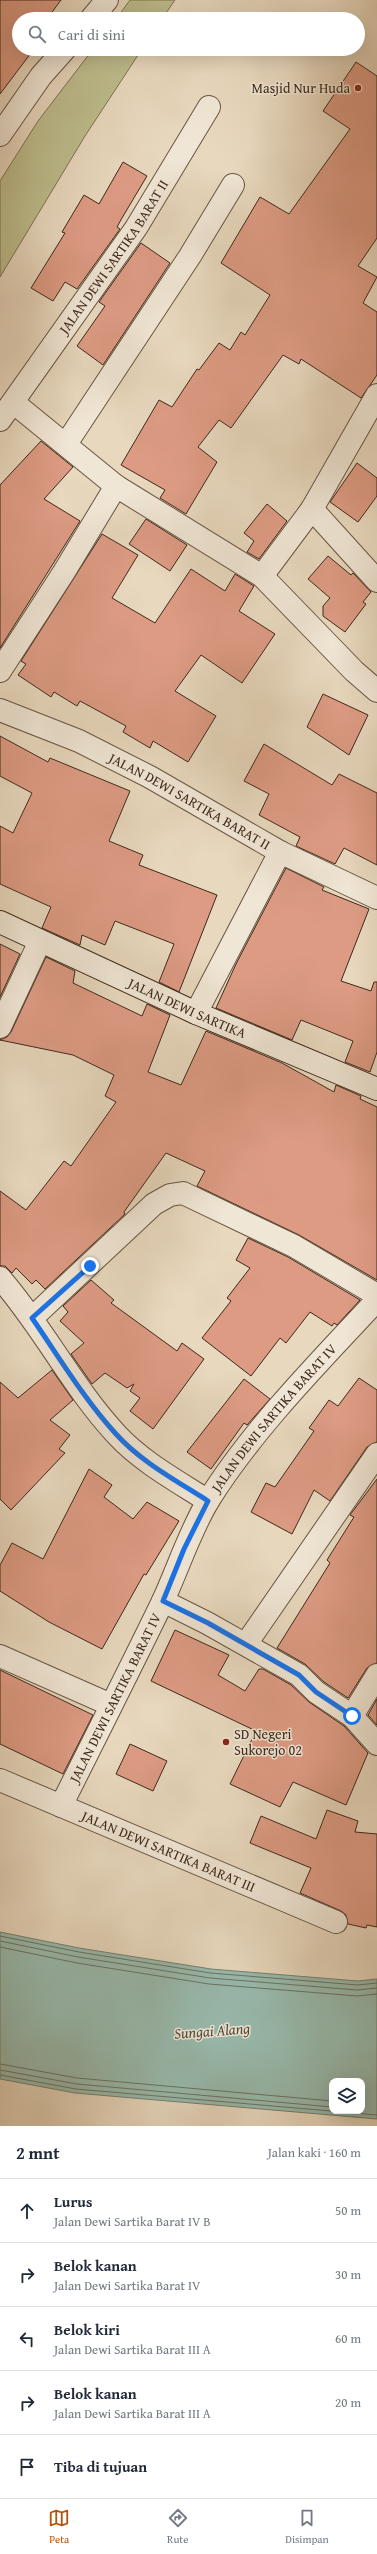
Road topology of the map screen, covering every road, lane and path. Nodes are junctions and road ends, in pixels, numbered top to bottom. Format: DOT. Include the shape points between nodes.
graph roads {
  1 [pos="107,0"];
  2 [pos="97,12"];
  3 [pos="59,56"];
  4 [pos="209,107"];
  5 [pos="0,135"];
  6 [pos="233,185"];
  7 [pos="377,395"];
  8 [pos="14,403"];
  9 [pos="0,420"];
  10 [pos="66,444"];
  11 [pos="116,486"];
  12 [pos="312,509"];
  13 [pos="262,576"];
  14 [pos="377,581"];
  15 [pos="0,671"];
  16 [pos="377,691"];
  17 [pos="0,710"];
  18 [pos="280,852"];
  19 [pos="377,898"];
  20 [pos="0,922"];
  21 [pos="40,941"];
  22 [pos="196,1013"];
  23 [pos="0,1027"];
  24 [pos="377,1089"];
  25 [pos="0,1278"];
  26 [pos="377,1295"];
  27 [pos="377,1300"];
  28 [pos="32,1318"];
  29 [pos="377,1454"];
  30 [pos="208,1501"];
  31 [pos="163,1601"];
  32 [pos="246,1644"];
  33 [pos="0,1656"];
  34 [pos="377,1675"];
  35 [pos="111,1704"];
  36 [pos="352,1716"];
  37 [pos="377,1744"];
  38 [pos="0,1780"];
  39 [pos="61,1806"];
  40 [pos="336,1922"];
  1 -- 2 [label="street"];
  3 -- 5 [label="street" via="41,76"];
  4 -- 8 [label="street, JALAN DEWI SARTIKA BARAT II" via="136,228"];
  6 -- 10 [label="street" via="190,256"];
  7 -- 12 [label="street"];
  8 -- 9 [label="street, JALAN DEWI SARTIKA BARAT II"];
  8 -- 10 [label="street"];
  10 -- 11 [label="street"];
  11 -- 13 [label="street"];
  11 -- 15 [label="street"];
  12 -- 13 [label="street"];
  12 -- 14 [label="street"];
  13 -- 16 [label="street" via="354,671"];
  17 -- 18 [label="street, JALAN DEWI SARTIKA BARAT II" via="79,741 150,777"];
  18 -- 19 [label="street, JALAN DEWI SARTIKA BARAT II"];
  18 -- 22 [label="street"];
  20 -- 21 [label="street, JALAN DEWI SARTIKA"];
  21 -- 22 [label="street, JALAN DEWI SARTIKA"];
  21 -- 23 [label="street"];
  22 -- 24 [label="street, JALAN DEWI SARTIKA"];
  25 -- 28 [label="street"];
  26 -- 28 [label="street" via="294,1246 183,1193 170,1195 154,1204"];
  27 -- 30 [label="street, JALAN DEWI SARTIKA BARAT IV" via="303,1380 238,1458"];
  28 -- 30 [label="street" via="84,1395 117,1436 158,1469"];
  29 -- 32 [label="street"];
  30 -- 31 [label="street, JALAN DEWI SARTIKA BARAT IV" via="184,1549"];
  31 -- 32 [label="street"];
  31 -- 35 [label="street, JALAN DEWI SARTIKA BARAT IV"];
  32 -- 36 [label="street" via="299,1675 316,1692"];
  33 -- 35 [label="street"];
  34 -- 36 [label="street"];
  35 -- 39 [label="street, JALAN DEWI SARTIKA BARAT IV"];
  36 -- 37 [label="street"];
  38 -- 39 [label="street, JALAN DEWI SARTIKA BARAT III"];
  39 -- 40 [label="street, JALAN DEWI SARTIKA BARAT III"];
}
